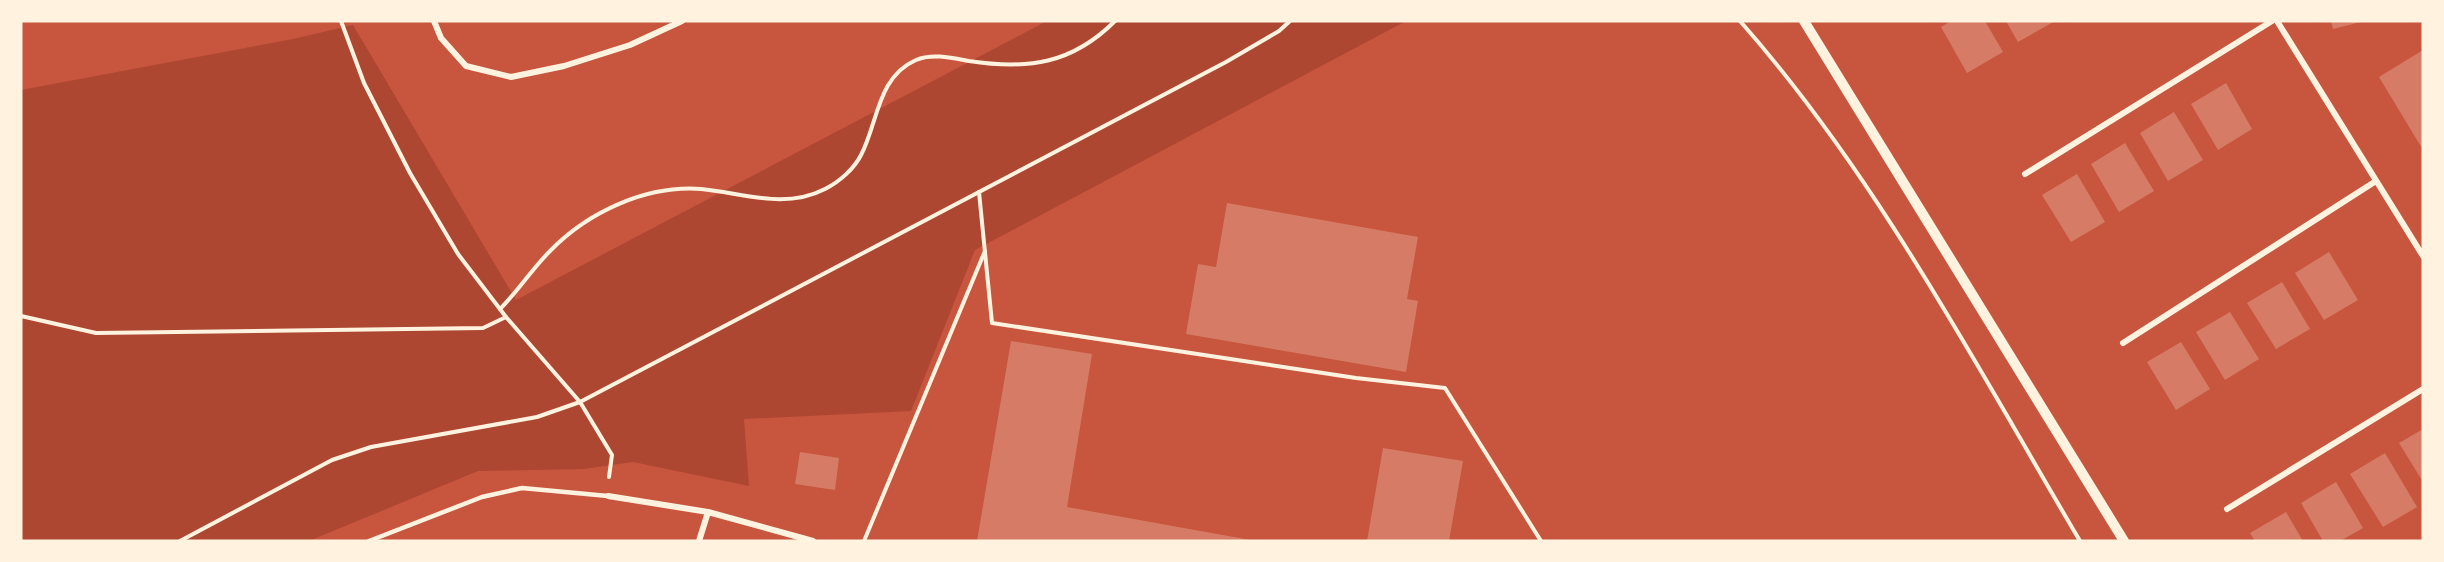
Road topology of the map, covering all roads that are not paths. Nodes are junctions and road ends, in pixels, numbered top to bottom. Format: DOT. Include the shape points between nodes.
graph roads {
  1 [pos="434,21"];
  2 [pos="682,21"];
  3 [pos="1804,21"];
  4 [pos="2274,21"];
  5 [pos="2025,174"];
  6 [pos="2376,181"];
  7 [pos="2423,256"];
  8 [pos="2123,343"];
  9 [pos="2423,389"];
  10 [pos="608,496"];
  11 [pos="2227,509"];
  12 [pos="708,512"];
  13 [pos="369,541"];
  14 [pos="699,541"];
  15 [pos="813,541"];
  16 [pos="2124,541"];
  1 -- 2 [label="street" via="441,38 466,66 511,77 619,49"];
  3 -- 16 [label="street"];
  4 -- 5 [label="street"];
  4 -- 6 [label="street"];
  6 -- 7 [label="street"];
  6 -- 8 [label="street"];
  9 -- 11 [label="street"];
  10 -- 12 [label="street"];
  10 -- 13 [label="lane" via="522,488 482,497"];
  12 -- 14 [label="street"];
  12 -- 15 [label="street"];
}
